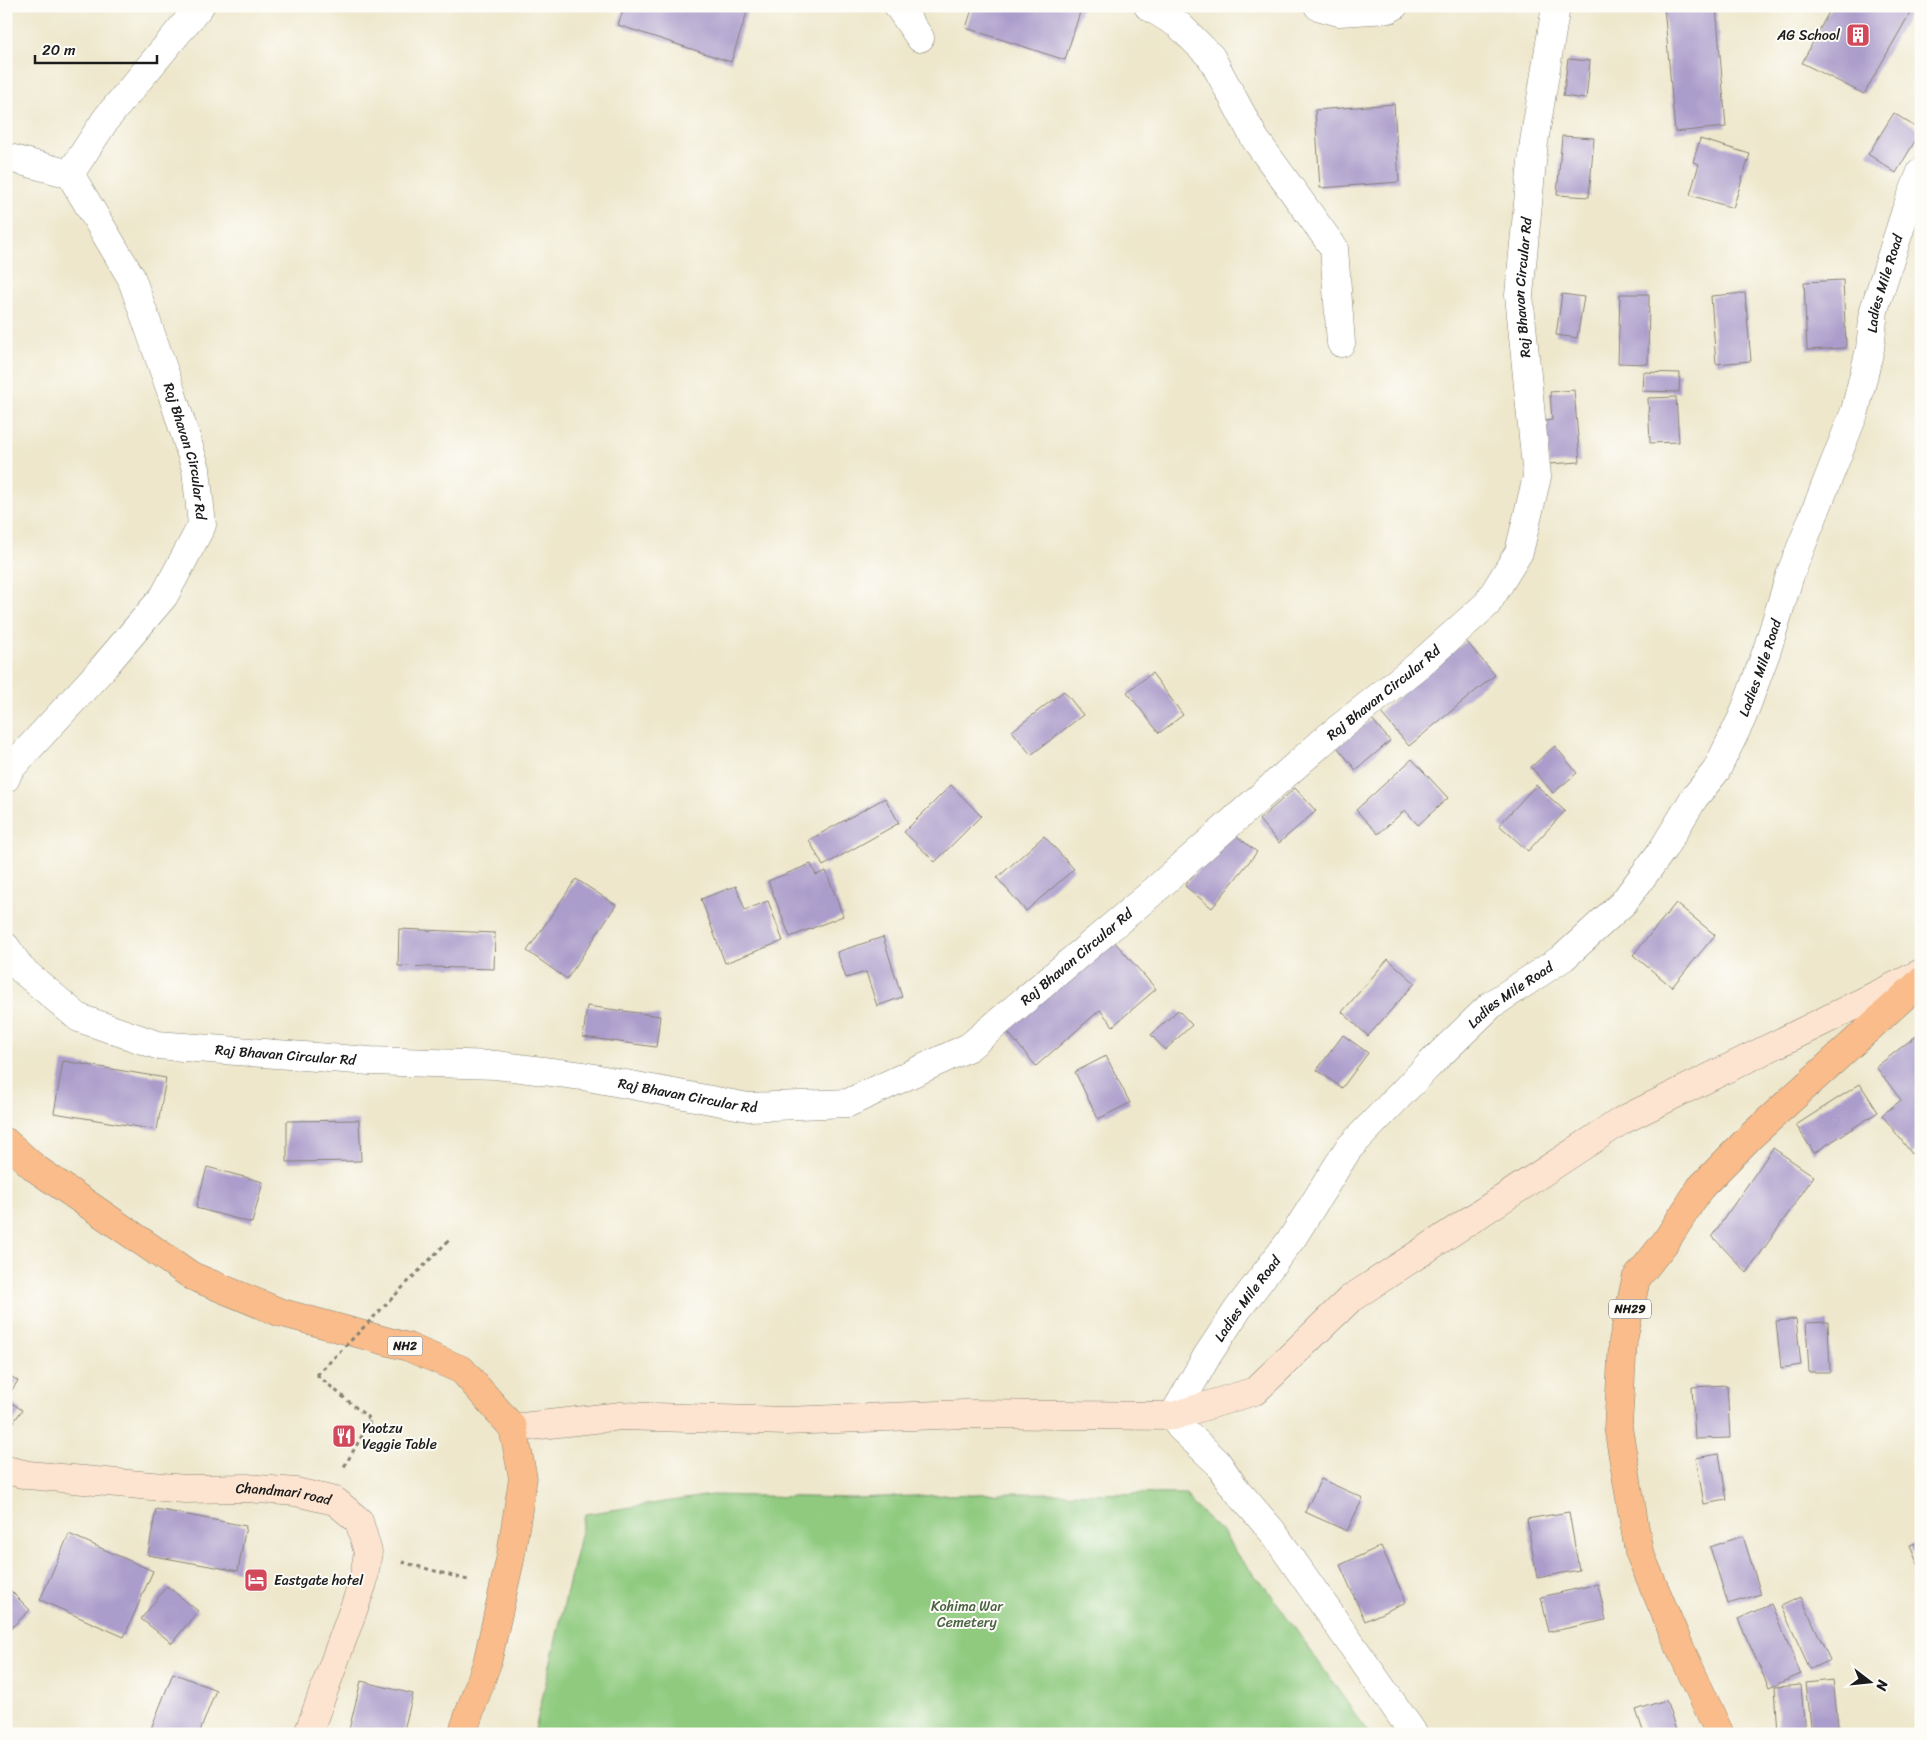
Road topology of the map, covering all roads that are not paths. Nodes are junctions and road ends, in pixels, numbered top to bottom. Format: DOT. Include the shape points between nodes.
graph roads {
  1 [pos="200,6"];
  2 [pos="898,6"];
  3 [pos="1148,6"];
  4 [pos="1318,6"];
  5 [pos="1394,6"];
  6 [pos="1556,6"];
  7 [pos="920,38"];
  8 [pos="6,157"];
  9 [pos="1921,172"];
  10 [pos="70,174"];
  11 [pos="1341,343"];
  12 [pos="6,778"];
  13 [pos="6,947"];
  14 [pos="1921,973"];
  15 [pos="1921,981"];
  16 [pos="6,1142"];
  17 [pos="1173,1416"];
  18 [pos="512,1428"];
  19 [pos="6,1470"];
  20 [pos="308,1734"];
  21 [pos="462,1734"];
  22 [pos="1414,1734"];
  23 [pos="1720,1734"];
  1 -- 10 [label="street" via="106,119"];
  2 -- 7 [label="street"];
  3 -- 11 [label="street" via="1179,24 1211,57 1255,139 1334,248"];
  4 -- 5 [label="street" via="1339,12"];
  6 -- 13 [label="street, Raj Bhavan Circular Rd" via="1534,142 1519,295 1537,477 1519,552 1487,604 1421,663 1328,736 1147,897 969,1047 848,1103 748,1107 583,1076 496,1065 370,1061 157,1046 79,1018 21,969"];
  8 -- 10 [label="street"];
  9 -- 17 [label="street, Ladies Mile Road" via="1874,310 1870,350 1854,411 1790,574 1742,718 1716,771 1622,903 1564,956 1491,1004 1348,1149 1293,1237 1217,1340"];
  10 -- 12 [label="street, Raj Bhavan Circular Rd" via="130,277 196,469 202,525 164,596"];
  14 -- 17 [label="main road" via="1621,1121 1350,1299 1255,1391"];
  15 -- 23 [label="highway, NH29" via="1751,1136 1700,1188 1666,1242 1636,1279 1623,1341 1618,1427 1639,1552"];
  16 -- 18 [label="highway, NH2" via="35,1168 192,1276 279,1312 408,1347 462,1370"];
  17 -- 18 [label="main road" via="965,1414 785,1420 621,1416"];
  17 -- 22 [label="street" via="1180,1427 1217,1462 1272,1531"];
  18 -- 21 [label="highway, NH2" via="523,1478 487,1663"];
  19 -- 20 [label="main road, Chandmari road" via="28,1475 185,1489 247,1488 296,1492 335,1501 359,1521 368,1552 363,1583"];
}
